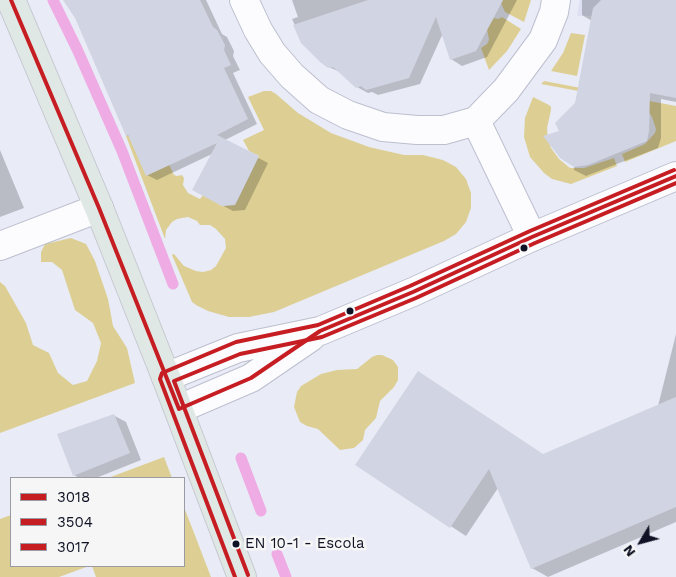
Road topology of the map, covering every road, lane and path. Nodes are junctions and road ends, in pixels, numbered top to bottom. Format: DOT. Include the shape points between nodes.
graph roads {
  1 [pos="11,0"];
  2 [pos="244,0"];
  3 [pos="556,0"];
  4 [pos="476,121"];
  5 [pos="676,176"];
  6 [pos="99,208"];
  7 [pos="532,237"];
  8 [pos="0,246"];
  9 [pos="320,331"];
  10 [pos="166,377"];
  11 [pos="179,409"];
  12 [pos="242,577"];
  1 -- 6 [label="main road"];
  2 -- 4 [label="street" via="272,53 319,100 382,127 444,130"];
  3 -- 4 [label="street" via="543,40 506,90"];
  4 -- 7 [label="street"];
  5 -- 7 [label="street"];
  6 -- 8 [label="street"];
  6 -- 10 [label="main road"];
  7 -- 9 [label="street"];
  9 -- 10 [label="street" via="238,348"];
  9 -- 11 [label="street" via="251,378"];
  10 -- 11 [label="main road"];
  11 -- 12 [label="main road"];
}
